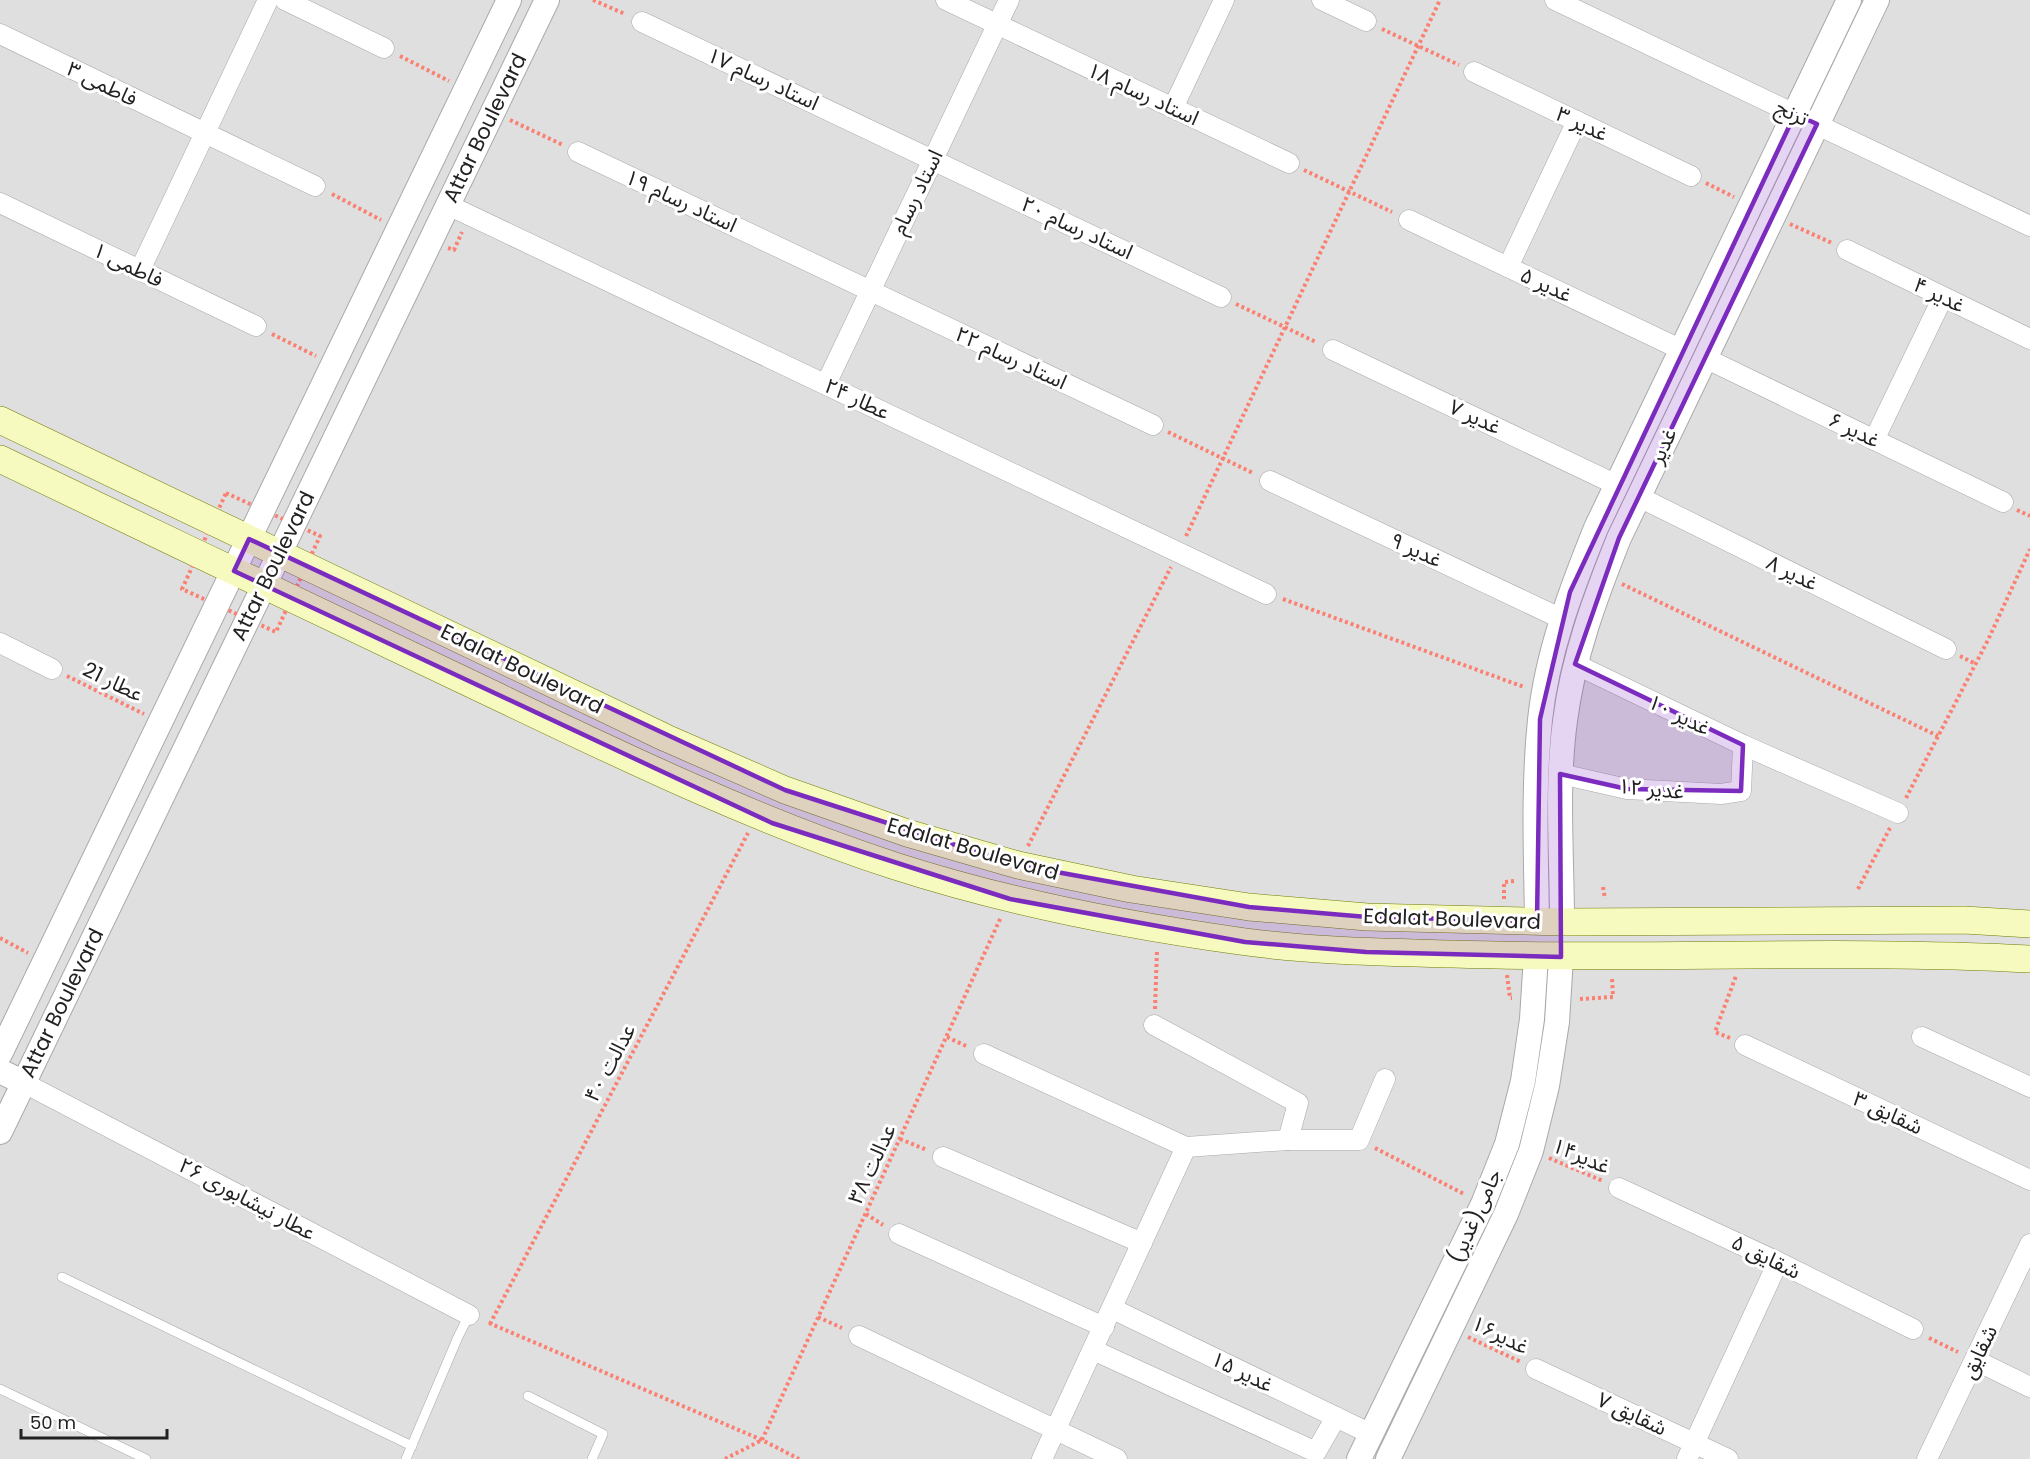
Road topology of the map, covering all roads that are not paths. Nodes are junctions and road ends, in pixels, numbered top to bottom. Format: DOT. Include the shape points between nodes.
graph roads {
  1 [pos="268,0"];
  2 [pos="285,0"];
  3 [pos="509,0"];
  4 [pos="547,0"];
  5 [pos="946,0"];
  6 [pos="1009,0"];
  7 [pos="1224,0"];
  8 [pos="1322,0"];
  9 [pos="1555,0"];
  10 [pos="1849,0"];
  11 [pos="1877,0"];
  12 [pos="1366,21"];
  13 [pos="642,22"];
  14 [pos="998,25"];
  15 [pos="0,34"];
  16 [pos="384,48"];
  17 [pos="1474,72"];
  18 [pos="1173,108"];
  19 [pos="1795,114"];
  20 [pos="1577,121"];
  21 [pos="1817,124"];
  22 [pos="205,133"];
  23 [pos="578,152"];
  24 [pos="933,160"];
  25 [pos="1289,163"];
  26 [pos="1691,176"];
  27 [pos="315,186"];
  28 [pos="0,203"];
  29 [pos="448,205"];
  30 [pos="1409,220"];
  31 [pos="2030,226"];
  32 [pos="1847,250"];
  33 [pos="1508,267"];
  34 [pos="140,270"];
  35 [pos="870,291"];
  36 [pos="1221,297"];
  37 [pos="1943,297"];
  38 [pos="256,326"];
  39 [pos="2030,339"];
  40 [pos="1333,350"];
  41 [pos="1682,350"];
  42 [pos="1705,358"];
  43 [pos="825,384"];
  44 [pos="0,420"];
  45 [pos="1153,425"];
  46 [pos="1874,440"];
  47 [pos="0,459"];
  48 [pos="1270,481"];
  49 [pos="1617,485"];
  50 [pos="1639,497"];
  51 [pos="2003,502"];
  52 [pos="249,539"];
  53 [pos="279,554"];
  54 [pos="234,571"];
  55 [pos="264,585"];
  56 [pos="1266,594"];
  57 [pos="1562,619"];
  58 [pos="0,643"];
  59 [pos="1946,650"];
  60 [pos="1575,664"];
  61 [pos="52,669"];
  62 [pos="1743,745"];
  63 [pos="1561,774"];
  64 [pos="1898,813"];
  65 [pos="1550,922"];
  66 [pos="2030,924"];
  67 [pos="1549,957"];
  68 [pos="2030,959"];
  69 [pos="1154,1025"];
  70 [pos="1922,1037"];
  71 [pos="1745,1045"];
  72 [pos="0,1054"];
  73 [pos="984,1054"];
  74 [pos="0,1071"];
  75 [pos="1385,1079"];
  76 [pos="24,1083"];
  77 [pos="2030,1088"];
  78 [pos="0,1132"];
  79 [pos="1288,1140"];
  80 [pos="1186,1147"];
  81 [pos="944,1157"];
  82 [pos="2030,1180"];
  83 [pos="1619,1188"];
  84 [pos="899,1234"];
  85 [pos="1142,1243"];
  86 [pos="2030,1244"];
  87 [pos="1778,1262"];
  88 [pos="62,1277"];
  89 [pos="469,1315"];
  90 [pos="1108,1318"];
  91 [pos="1913,1329"];
  92 [pos="859,1336"];
  93 [pos="1093,1350"];
  94 [pos="1975,1360"];
  95 [pos="1536,1369"];
  96 [pos="2030,1387"];
  97 [pos="0,1389"];
  98 [pos="528,1396"];
  99 [pos="1336,1417"];
  100 [pos="1056,1429"];
  101 [pos="1371,1434"];
  102 [pos="412,1446"];
  103 [pos="1690,1451"];
  104 [pos="146,1459"];
  105 [pos="406,1459"];
  106 [pos="592,1459"];
  107 [pos="1042,1459"];
  108 [pos="1117,1459"];
  109 [pos="1359,1459"];
  110 [pos="1388,1459"];
  111 [pos="1728,1459"];
  112 [pos="1927,1459"];
  1 -- 22 [label="street"];
  2 -- 16 [label="street"];
  3 -- 52 [label="street, Attar Boulevard"];
  4 -- 29 [label="street, Attar Boulevard"];
  5 -- 14 [label="street, استاد رسام ۱۸"];
  6 -- 14 [label="street, استاد رسام"];
  7 -- 18 [label="street"];
  8 -- 12 [label="street"];
  9 -- 19 [label="street, ترنج"];
  10 -- 19 [label="street, غدیر"];
  11 -- 21 [label="street, غدیر"];
  13 -- 24 [label="street, استاد رسام ۱۷"];
  14 -- 18 [label="street, استاد رسام ۱۸"];
  14 -- 24 [label="street, استاد رسام"];
  15 -- 22 [label="street, فاطمی ۳"];
  17 -- 20 [label="street, غدیر ۳"];
  18 -- 25 [label="street, استاد رسام ۱۸"];
  19 -- 21 [label="street, ترنج"];
  19 -- 41 [label="street, غدیر"];
  20 -- 26 [label="street, غدیر ۳"];
  20 -- 33 [label="street"];
  21 -- 31 [label="street, ترنج"];
  21 -- 42 [label="street, غدیر"];
  22 -- 27 [label="street, فاطمی ۳"];
  22 -- 34 [label="street"];
  23 -- 35 [label="street, استاد رسام ۱۹"];
  24 -- 35 [label="street, استاد رسام"];
  24 -- 36 [label="street, استاد رسام ۲۰"];
  28 -- 34 [label="street, فاطمی ۱"];
  29 -- 43 [label="street, عطار ۲۴"];
  29 -- 53 [label="street, Attar Boulevard"];
  30 -- 33 [label="street, غدیر ۵"];
  32 -- 37 [label="street, غدیر ۴"];
  33 -- 41 [label="street, غدیر ۵"];
  34 -- 38 [label="street, فاطمی ۱"];
  35 -- 43 [label="street, استاد رسام"];
  35 -- 45 [label="street, استاد رسام ۲۲"];
  37 -- 39 [label="street, غدیر ۴"];
  37 -- 46 [label="street"];
  40 -- 49 [label="street, غدیر ۷"];
  41 -- 49 [label="street, غدیر"];
  42 -- 46 [label="street, غدیر ۶"];
  42 -- 50 [label="street, غدیر"];
  43 -- 56 [label="street, عطار ۲۴"];
  44 -- 52 [label="main road, Edalat Boulevard"];
  46 -- 51 [label="street, غدیر ۶"];
  47 -- 54 [label="main road, Edalat Boulevard"];
  48 -- 57 [label="street, غدیر ۹"];
  49 -- 57 [label="street, غدیر"];
  50 -- 59 [label="street, غدیر ۸"];
  50 -- 60 [label="street, غدیر" via="1594,600"];
  52 -- 53 [label="main road, Edalat Boulevard"];
  52 -- 54 [label="street, Attar Boulevard"];
  53 -- 55 [label="street, Attar Boulevard"];
  53 -- 65 [label="main road, Edalat Boulevard" via="666,738 785,790 907,833 1018,865 1131,889 1249,907 1367,917"];
  54 -- 55 [label="main road, Edalat Boulevard"];
  54 -- 72 [label="street, Attar Boulevard"];
  55 -- 67 [label="main road, Edalat Boulevard" via="651,770 757,816 897,866 1010,899 1245,942 1366,952"];
  55 -- 76 [label="street, Attar Boulevard"];
  57 -- 65 [label="street, غدیر" via="1544,694 1536,780"];
  58 -- 61 [label="street"];
  60 -- 62 [label="street, غدیر ۱۰"];
  60 -- 63 [label="street, غدیر" via="1564,722"];
  62 -- 63 [label="street, غدیر ۱۲" via="1741,791 1721,794 1628,789"];
  62 -- 64 [label="street, غدیر ۱۰"];
  63 -- 65 [label="street, غدیر"];
  65 -- 66 [label="main road, Edalat Boulevard" via="1964,920"];
  65 -- 67 [label="main road"];
  67 -- 68 [label="main road, Edalat Boulevard" via="1963,955"];
  67 -- 101 [label="street, جامی(غدیر)" via="1532,1019 1507,1144 1484,1204"];
  67 -- 110 [label="street, جامی(غدیر)" via="1557,1022 1531,1151 1506,1214"];
  69 -- 79 [label="street" via="1298,1103"];
  70 -- 77 [label="street"];
  71 -- 82 [label="street, شقایق ۳"];
  73 -- 80 [label="street"];
  74 -- 76 [label="street"];
  75 -- 79 [label="street" via="1359,1140"];
  76 -- 78 [label="street, Attar Boulevard"];
  76 -- 89 [label="street, عطار نیشابوری ۲۶"];
  79 -- 80 [label="street"];
  80 -- 85 [label="street"];
  81 -- 85 [label="street"];
  83 -- 87 [label="street, شقایق ۵"];
  84 -- 90 [label="street, غدیر ۱۵"];
  85 -- 90 [label="street"];
  86 -- 94 [label="street, شقایق"];
  87 -- 91 [label="street, شقایق ۵"];
  87 -- 103 [label="street"];
  88 -- 102 [label="lane"];
  89 -- 102 [label="lane"];
  90 -- 93 [label="street"];
  90 -- 99 [label="street, غدیر ۱۵"];
  92 -- 100 [label="street"];
  93 -- 99 [label="street" via="1316,1452"];
  93 -- 100 [label="street"];
  94 -- 96 [label="street"];
  94 -- 112 [label="street, شقایق"];
  95 -- 103 [label="street, شقایق ۷"];
  97 -- 104 [label="lane"];
  98 -- 106 [label="lane" via="603,1434"];
  99 -- 101 [label="street, غدیر ۱۵"];
  100 -- 107 [label="street"];
  100 -- 108 [label="street"];
  101 -- 109 [label="street, جامی(غدیر)"];
  102 -- 105 [label="lane"];
  103 -- 111 [label="street, شقایق ۷"];
}
